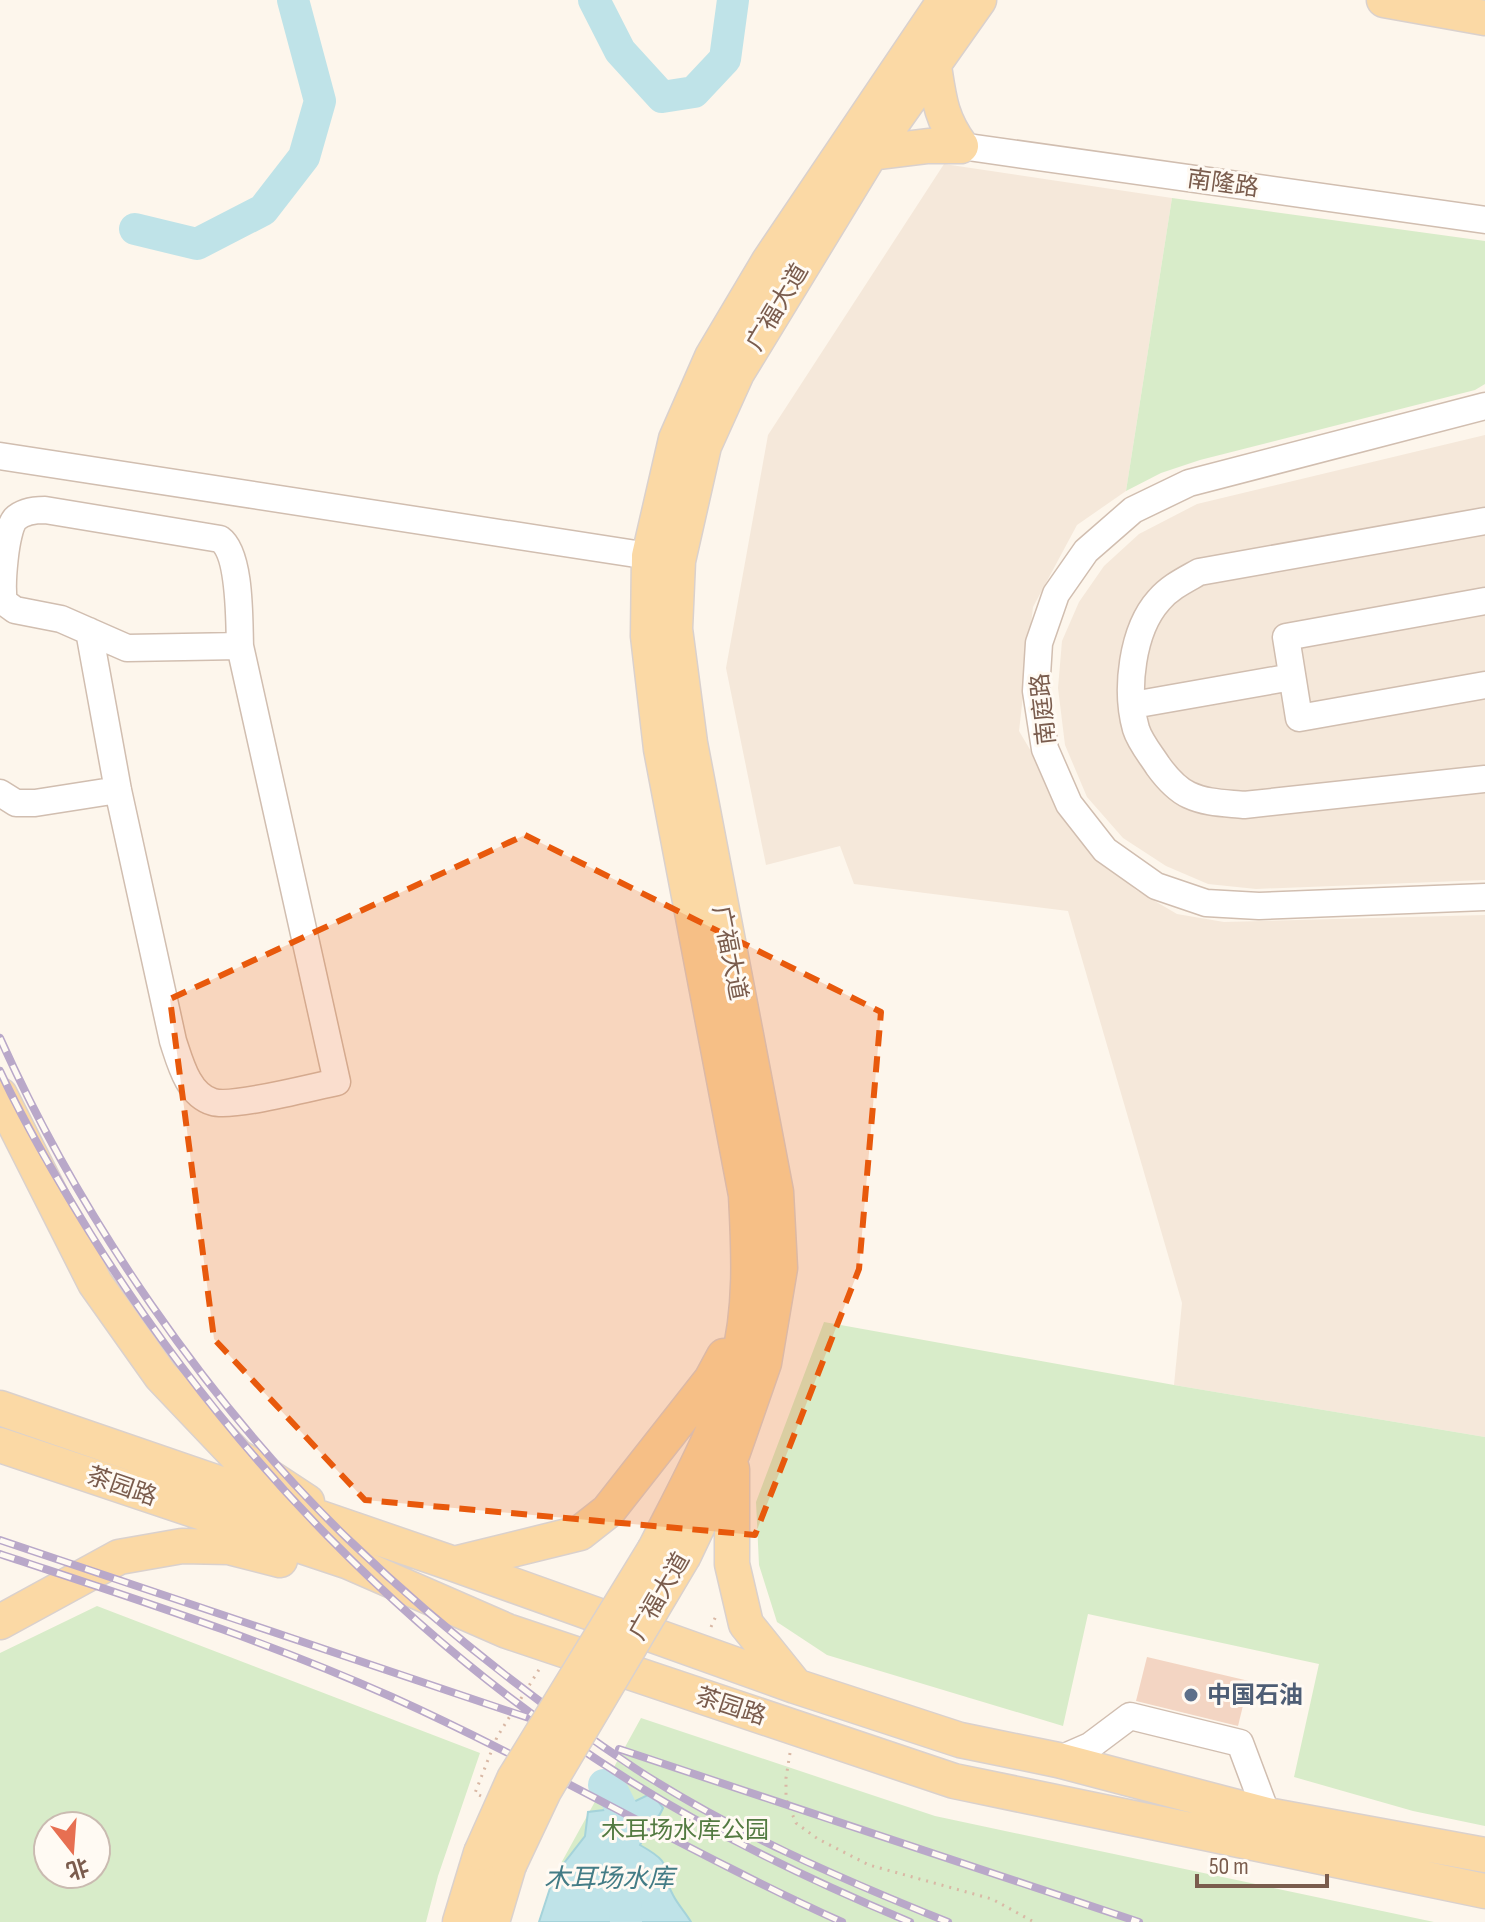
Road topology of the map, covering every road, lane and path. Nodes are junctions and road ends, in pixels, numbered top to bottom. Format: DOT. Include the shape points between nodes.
graph roads {
  1 [pos="945,0"];
  2 [pos="979,0"];
  3 [pos="1384,0"];
  4 [pos="1485,18"];
  5 [pos="934,66"];
  6 [pos="961,146"];
  7 [pos="871,153"];
  8 [pos="1485,220"];
  9 [pos="1485,406"];
  10 [pos="0,456"];
  11 [pos="1485,521"];
  12 [pos="649,556"];
  13 [pos="1485,601"];
  14 [pos="89,631"];
  15 [pos="240,646"];
  16 [pos="1292,677"];
  17 [pos="1485,685"];
  18 [pos="1133,705"];
  19 [pos="1485,779"];
  20 [pos="118,790"];
  21 [pos="0,793"];
  22 [pos="1485,897"];
  23 [pos="0,1095"];
  24 [pos="745,1317"];
  25 [pos="0,1408"];
  26 [pos="0,1445"];
  27 [pos="733,1452"];
  28 [pos="351,1531"];
  29 [pos="670,1552"];
  30 [pos="454,1564"];
  31 [pos="0,1622"];
  32 [pos="507,1631"];
  33 [pos="542,1665"];
  34 [pos="795,1686"];
  35 [pos="791,1752"];
  36 [pos="1058,1760"];
  37 [pos="475,1793"];
  38 [pos="1267,1815"];
  39 [pos="1485,1855"];
  40 [pos="495,1859"];
  41 [pos="1485,1891"];
  42 [pos="460,1922"];
  43 [pos="492,1922"];
  44 [pos="1034,1922"];
  1 -- 12 [label="main road, 广福大道" via="769,261 712,357 676,439"];
  2 -- 5 [label="main road, 广福大道"];
  3 -- 4 [label="main road"];
  5 -- 6 [label="main road" via="946,126"];
  5 -- 7 [label="main road, 广福大道"];
  6 -- 7 [label="main road"];
  6 -- 8 [label="street, 南隆路"];
  7 -- 27 [label="main road, 广福大道" via="737,373 704,446 678,561 675,629 690,743 776,1192 780,1268 764,1363"];
  9 -- 22 [label="street, 南庭路" via="1189,483 1133,510 1086,551 1056,594 1039,643 1036,691 1045,749 1069,804 1105,850 1156,886 1206,903 1259,906"];
  10 -- 12 [label="street"];
  11 -- 18 [label="street" via="1199,572 1157,601 1142,629 1134,648"];
  12 -- 24 [label="main road, 广福大道" via="648,636 661,749 746,1195 750,1266"];
  13 -- 16 [label="street" via="1286,637"];
  14 -- 15 [label="street" via="127,648"];
  14 -- 15 [label="street" via="15,610 4,602 9,532 15,519 29,511 60,512 220,539 228,549 238,588"];
  14 -- 20 [label="street"];
  15 -- 20 [label="street" via="337,1082 244,1101 212,1102 183,1073"];
  16 -- 17 [label="street" via="1299,718"];
  16 -- 18 [label="street"];
  18 -- 19 [label="street" via="1136,730 1168,780 1187,795 1214,802 1244,805"];
  20 -- 21 [label="street" via="35,803 16,803"];
  23 -- 28 [label="main road" via="95,1283 161,1376 237,1456"];
  24 -- 29 [label="main road, 广福大道" via="737,1365"];
  24 -- 30 [label="main road" via="711,1380 608,1511 580,1533"];
  25 -- 28 [label="main road, 茶园路"];
  26 -- 32 [label="main road, 茶园路" via="349,1562"];
  27 -- 29 [label="main road, 广福大道"];
  27 -- 34 [label="main road" via="732,1564 746,1624"];
  28 -- 30 [label="main road, 茶园路"];
  29 -- 40 [label="main road, 广福大道, bridge" via="544,1791"];
  30 -- 34 [label="main road, 茶园路"];
  31 -- 32 [label="main road" via="119,1557 182,1546 229,1547 283,1561"];
  32 -- 41 [label="main road, 茶园路" via="954,1781"];
  33 -- 37 [label="path" via="497,1737"];
  34 -- 36 [label="main road, 茶园路" via="960,1740"];
  35 -- 44 [label="path" via="786,1799 796,1823 818,1839 869,1865 992,1899"];
  36 -- 38 [label="main road, 茶园路"];
  36 -- 38 [label="street" via="1090,1746 1130,1716 1240,1743"];
  38 -- 39 [label="main road, 茶园路"];
  40 -- 42 [label="main road, 广福大道"];
  40 -- 43 [label="main road, 广福大道"];
}
